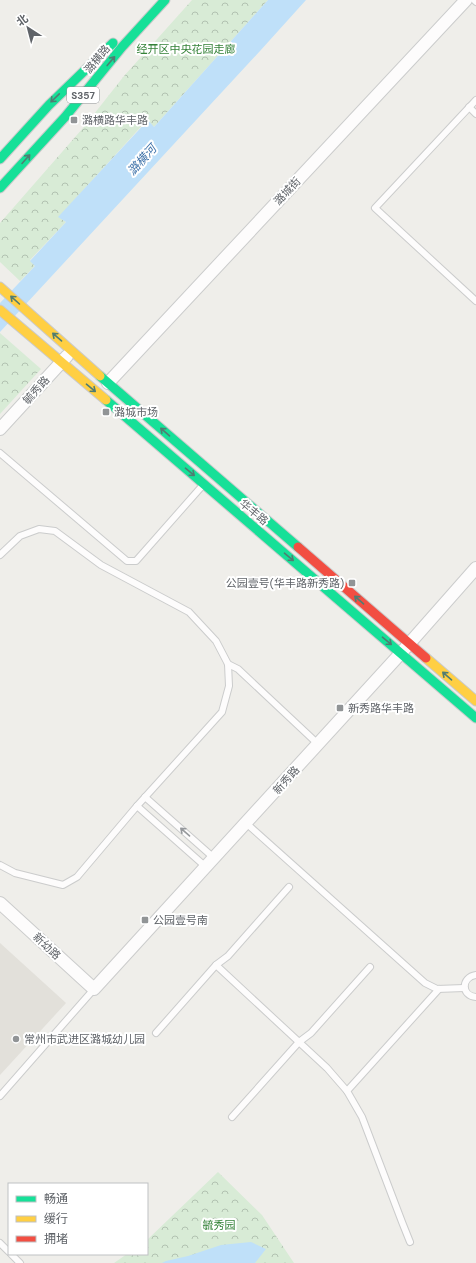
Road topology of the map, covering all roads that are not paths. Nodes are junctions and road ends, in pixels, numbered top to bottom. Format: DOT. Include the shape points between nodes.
graph roads {
  1 [pos="165,0"];
  2 [pos="466,0"];
  3 [pos="117,38"];
  4 [pos="476,100"];
  5 [pos="469,108"];
  6 [pos="476,114"];
  7 [pos="0,159"];
  8 [pos="0,188"];
  9 [pos="1,288"];
  10 [pos="476,301"];
  11 [pos="0,310"];
  12 [pos="72,350"];
  13 [pos="61,363"];
  14 [pos="108,383"];
  15 [pos="0,429"];
  16 [pos="0,453"];
  17 [pos="204,484"];
  18 [pos="0,555"];
  19 [pos="476,568"];
  20 [pos="410,644"];
  21 [pos="401,653"];
  22 [pos="228,664"];
  23 [pos="476,701"];
  24 [pos="476,718"];
  25 [pos="318,744"];
  26 [pos="145,797"];
  27 [pos="137,806"];
  28 [pos="246,823"];
  29 [pos="214,858"];
  30 [pos="0,865"];
  31 [pos="206,867"];
  32 [pos="289,887"];
  33 [pos="0,903"];
  34 [pos="216,965"];
  35 [pos="370,967"];
  36 [pos="476,975"];
  37 [pos="464,988"];
  38 [pos="439,989"];
  39 [pos="94,990"];
  40 [pos="476,997"];
  41 [pos="156,1033"];
  42 [pos="300,1042"];
  43 [pos="347,1091"];
  44 [pos="0,1096"];
  45 [pos="232,1117"];
  46 [pos="410,1242"];
  47 [pos="0,1243"];
  48 [pos="8,1251"];
  49 [pos="12,1255"];
  50 [pos="20,1263"];
  8 -- 1 [label="street, 潞横路 / S357, one-way" via="65,117 122,47"];
  2 -- 14 [label="street, 潞城街"];
  3 -- 7 [label="street, 潞横路 / S357, one-way" via="49,105"];
  4 -- 5 [label="lane"];
  5 -- 6 [label="lane"];
  5 -- 10 [label="lane" via="375,208"];
  12 -- 9 [label="street, 华丰路, one-way"];
  11 -- 13 [label="street, 华丰路"];
  12 -- 13 [label="street, 毓秀路"];
  12 -- 14 [label="street, 华丰路"];
  13 -- 15 [label="street, 毓秀路"];
  13 -- 17 [label="street, 华丰路, one-way"];
  20 -- 14 [label="street, 华丰路, one-way"];
  16 -- 17 [label="lane" via="127,561 136,560"];
  17 -- 21 [label="street, 华丰路, one-way"];
  18 -- 22 [label="lane" via="20,536 39,529 55,531 101,565 189,612 216,641"];
  19 -- 20 [label="street, 新秀路"];
  20 -- 21 [label="street, 新秀路"];
  23 -- 20 [label="street, 华丰路, one-way"];
  21 -- 24 [label="street, 华丰路"];
  21 -- 25 [label="street, 新秀路"];
  22 -- 25 [label="lane" via="238,669"];
  22 -- 26 [label="lane" via="229,686 222,712"];
  25 -- 28 [label="street, 新秀路"];
  26 -- 27 [label="lane"];
  29 -- 26 [label="lane, one-way"];
  27 -- 30 [label="lane" via="77,877 63,884 15,873"];
  27 -- 31 [label="lane"];
  28 -- 29 [label="street, 新秀路"];
  28 -- 38 [label="lane" via="425,983"];
  29 -- 31 [label="street, 新秀路"];
  31 -- 39 [label="street, 新秀路"];
  32 -- 34 [label="lane" via="228,956"];
  33 -- 39 [label="street, 新幼路"];
  34 -- 41 [label="lane"];
  34 -- 42 [label="lane"];
  35 -- 42 [label="lane"];
  36 -- 37 [label="lane" via="467,979"];
  37 -- 38 [label="lane"];
  37 -- 40 [label="lane" via="468,995"];
  38 -- 43 [label="lane"];
  39 -- 44 [label="lane"];
  42 -- 43 [label="lane"];
  42 -- 45 [label="lane"];
  43 -- 46 [label="lane" via="362,1117"];
  47 -- 48 [label="lane"];
  49 -- 50 [label="lane"];
}
